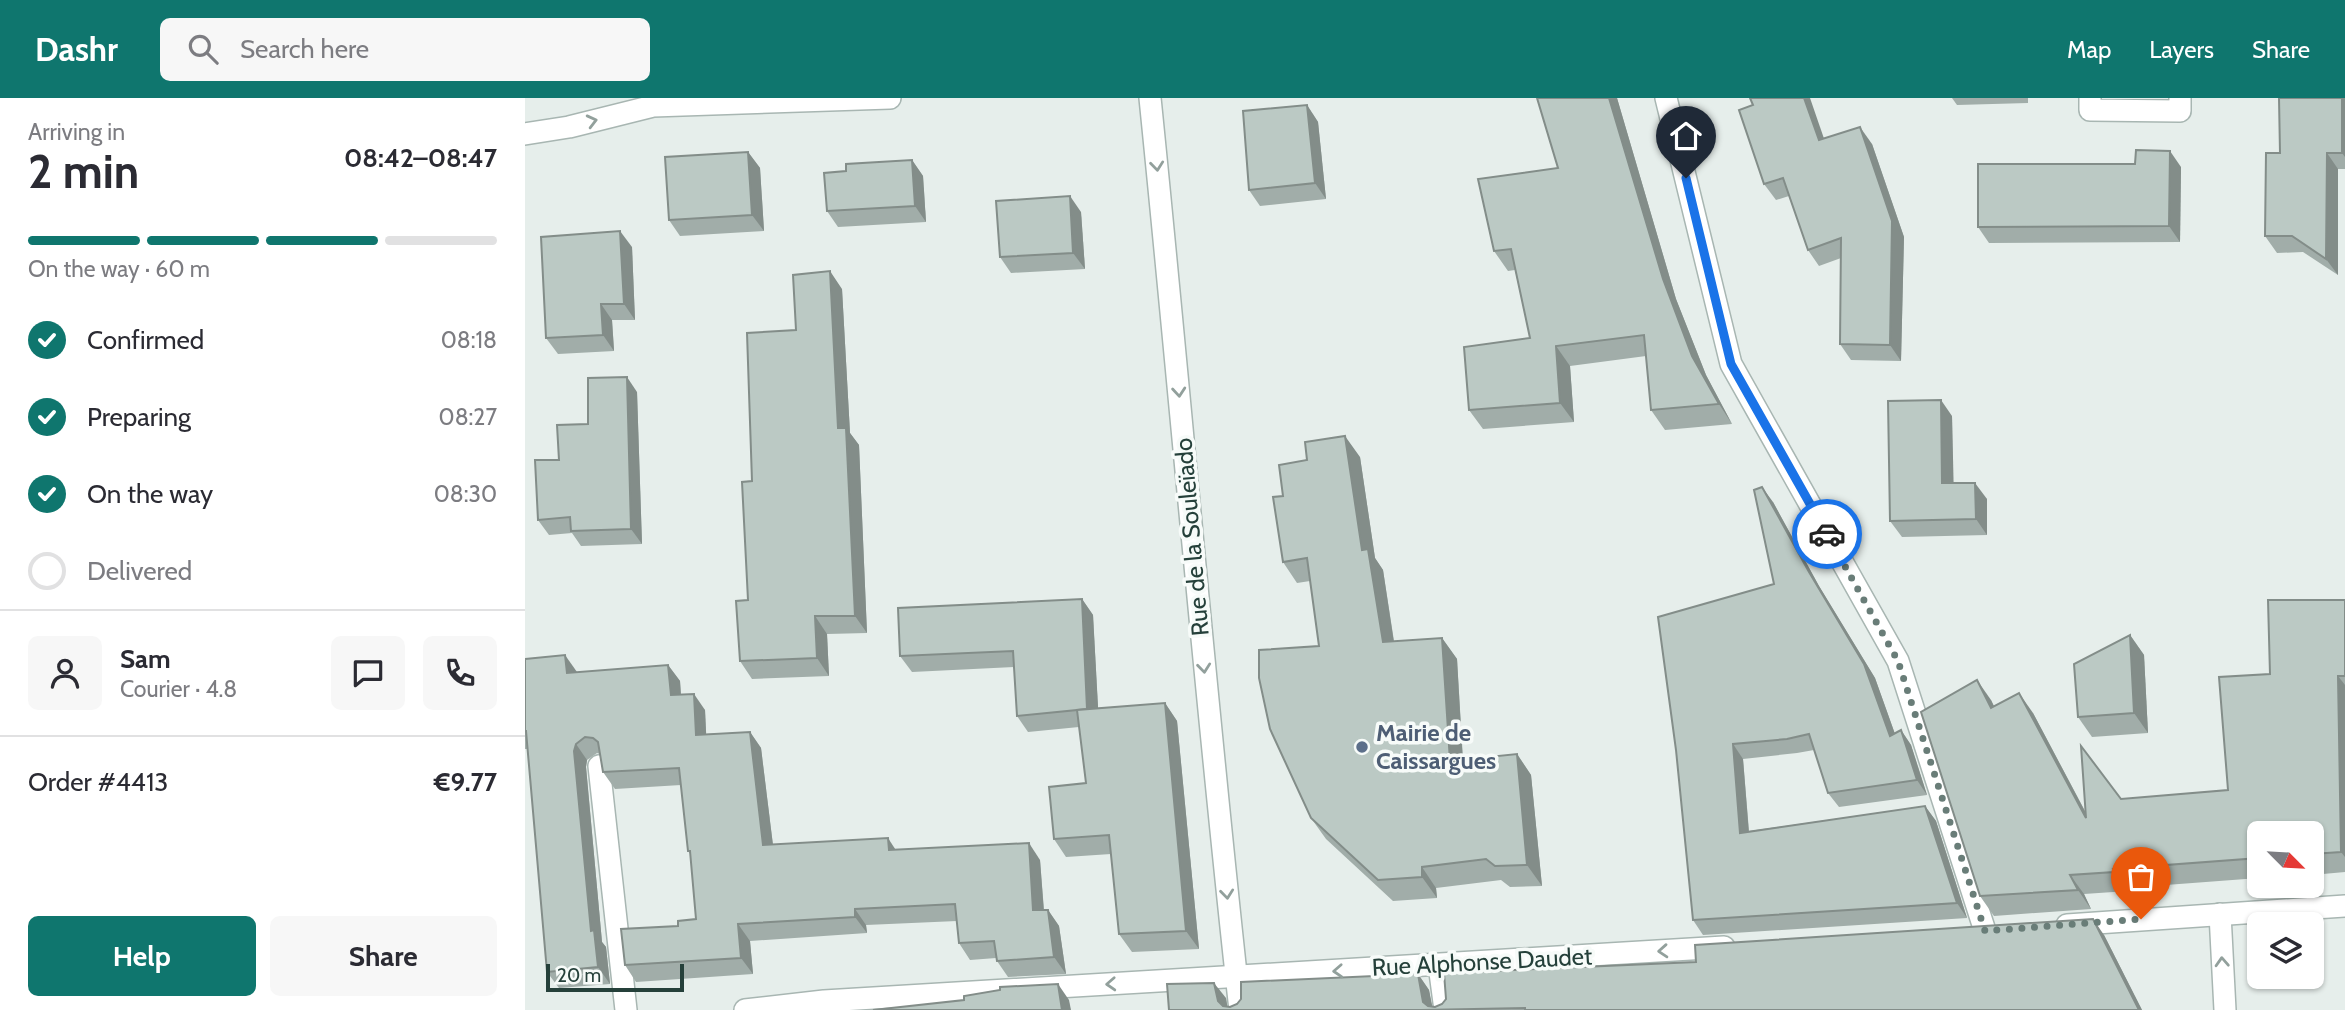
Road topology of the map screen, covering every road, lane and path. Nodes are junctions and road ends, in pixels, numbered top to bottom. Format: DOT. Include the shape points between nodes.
graph roads {
  1 [pos="890,98"];
  2 [pos="1150,98"];
  3 [pos="1666,98"];
  4 [pos="2090,98"];
  5 [pos="2180,98"];
  6 [pos="525,134"];
  7 [pos="599,766"];
  8 [pos="1945,806"];
  9 [pos="1919,810"];
  10 [pos="2345,906"];
  11 [pos="2220,914"];
  12 [pos="2041,927"];
  13 [pos="1961,933"];
  14 [pos="1750,946"];
  15 [pos="1439,965"];
  16 [pos="1236,977"];
  17 [pos="784,1008"];
  18 [pos="626,1010"];
  19 [pos="745,1010"];
  20 [pos="1240,1010"];
  21 [pos="1445,1010"];
  22 [pos="2225,1010"];
  6 -- 1 [label="street, one-way" via="653,106"];
  2 -- 16 [label="street, Rue de la Souleïado, one-way"];
  3 -- 8 [label="street" via="1731,364 1898,661"];
  4 -- 5 [label="street" via="2090,110 2180,111"];
  7 -- 18 [label="street"];
  8 -- 9 [label="street"];
  8 -- 13 [label="street" via="1992,931"];
  10 -- 11 [label="street"];
  11 -- 12 [label="street"];
  22 -- 11 [label="street, one-way"];
  14 -- 15 [label="street, Rue Alphonse Daudet, one-way"];
  15 -- 16 [label="street, Rue Alphonse Daudet, one-way"];
  15 -- 21 [label="street"];
  16 -- 17 [label="street, Rue Alphonse Daudet, one-way" via="852,999"];
  16 -- 20 [label="street, Rue de la Souleïado"];
  17 -- 19 [label="street, Rue Alphonse Daudet"];
}
